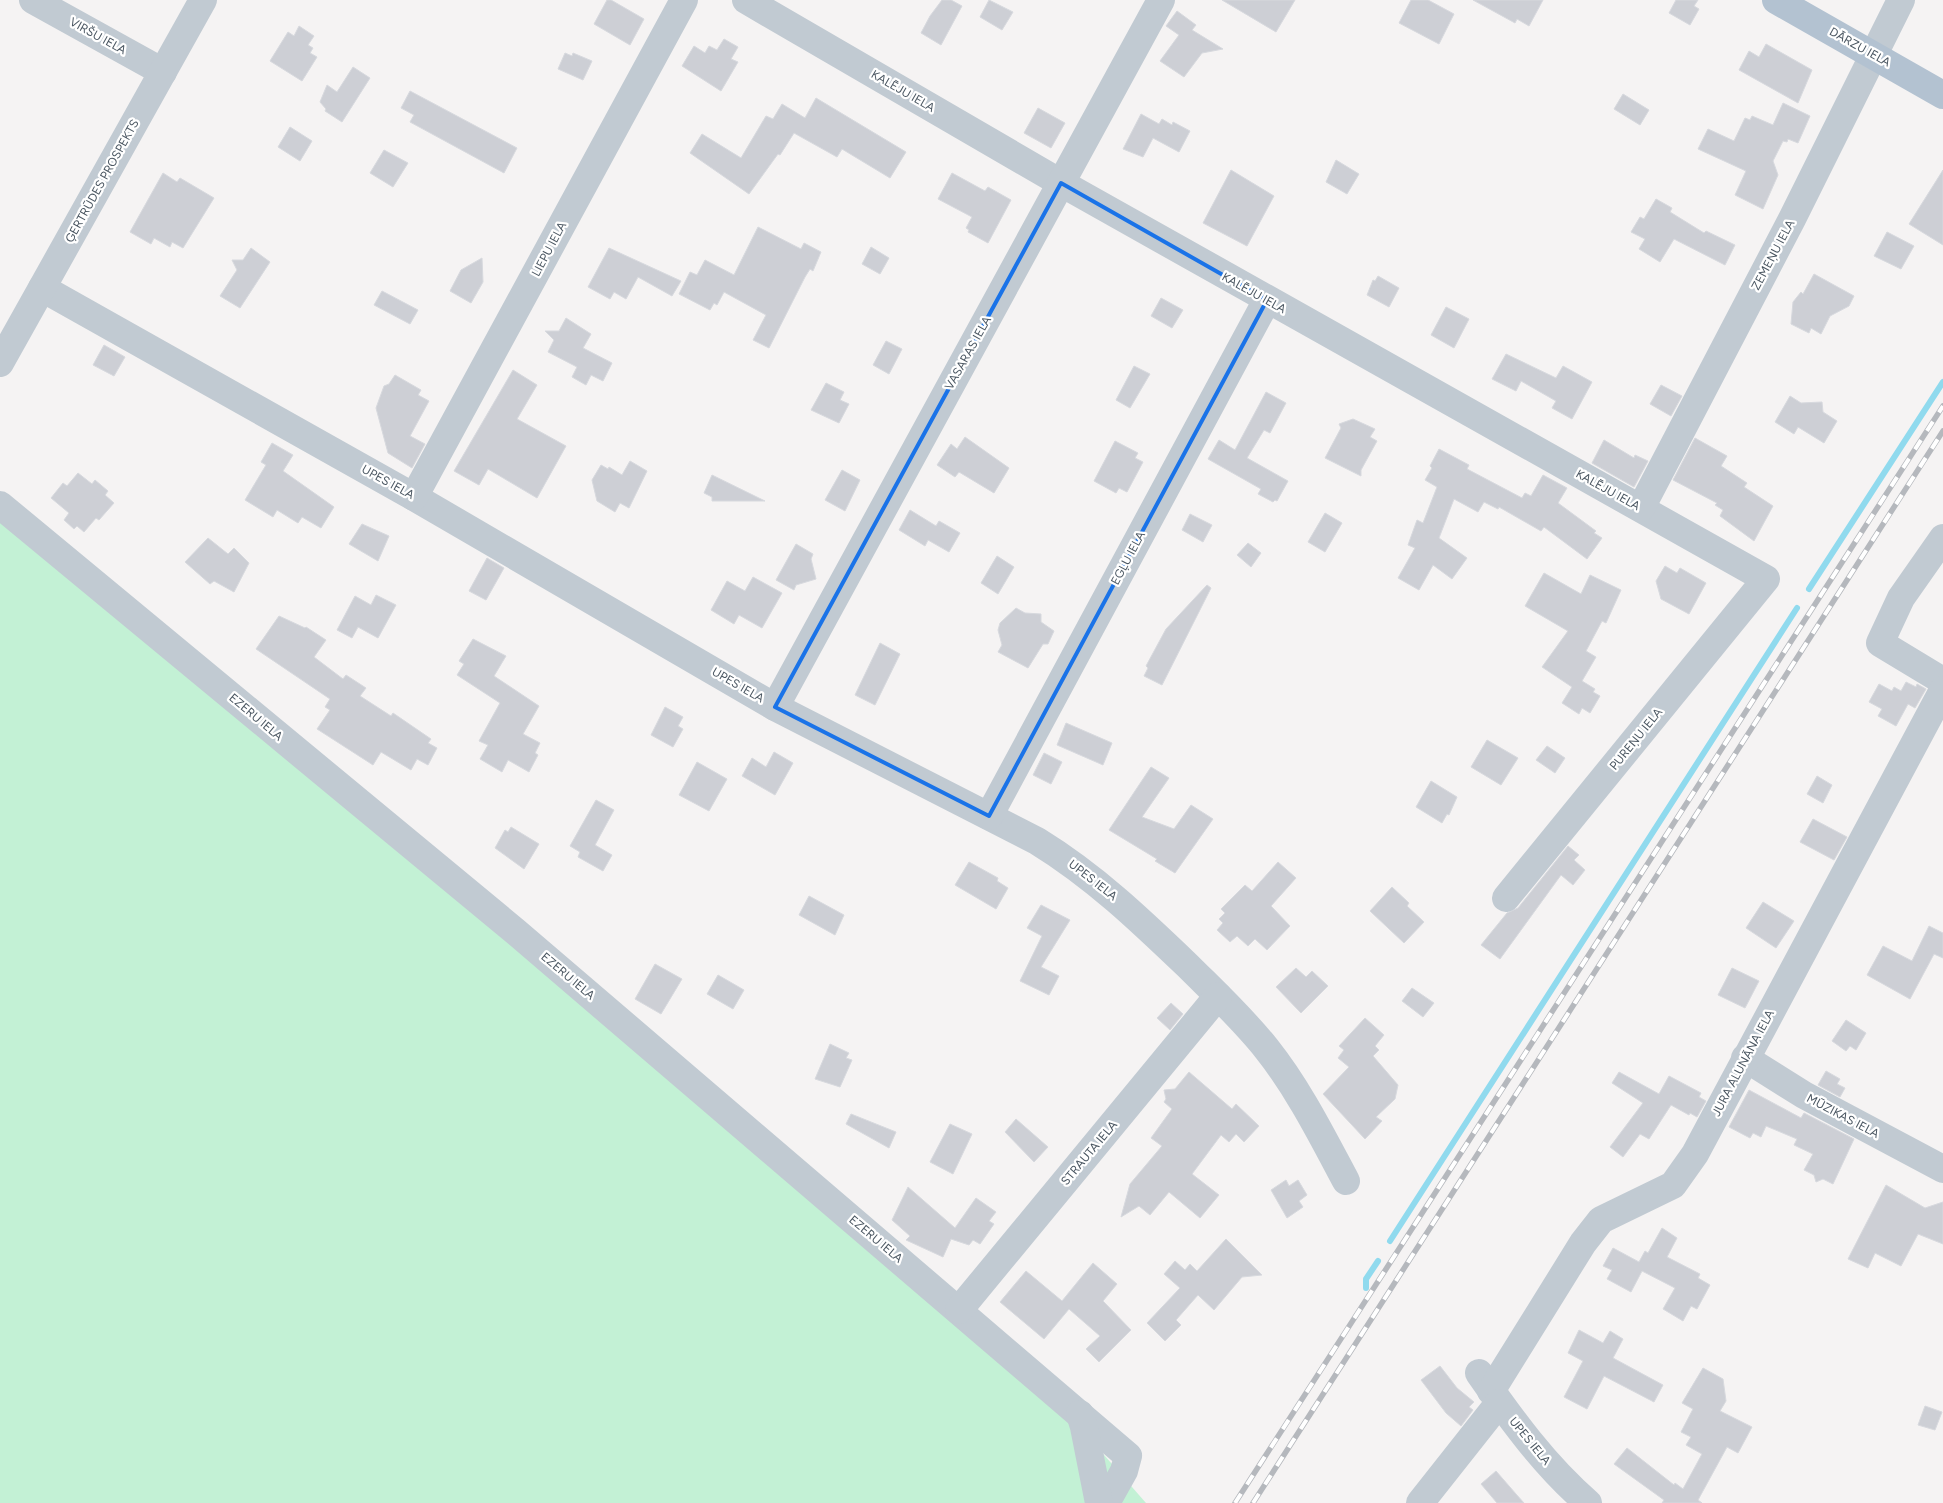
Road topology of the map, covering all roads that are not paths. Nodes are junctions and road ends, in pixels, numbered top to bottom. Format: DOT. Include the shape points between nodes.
graph roads {
  1 [pos="33,0"];
  2 [pos="203,0"];
  3 [pos="684,0"];
  4 [pos="746,0"];
  5 [pos="1161,0"];
  6 [pos="1776,0"];
  7 [pos="1901,0"];
  8 [pos="1874,55"];
  9 [pos="163,72"];
  10 [pos="1943,95"];
  11 [pos="1061,183"];
  12 [pos="42,288"];
  13 [pos="1267,300"];
  14 [pos="0,363"];
  15 [pos="414,497"];
  16 [pos="0,505"];
  17 [pos="1641,508"];
  18 [pos="1943,538"];
  19 [pos="1766,580"];
  20 [pos="1943,681"];
  21 [pos="1943,690"];
  22 [pos="775,707"];
  23 [pos="989,816"];
  24 [pos="1506,898"];
  25 [pos="1218,996"];
  26 [pos="1745,1058"];
  27 [pos="1943,1169"];
  28 [pos="1346,1181"];
  29 [pos="959,1310"];
  30 [pos="1490,1389"];
  31 [pos="1080,1414"];
  32 [pos="1099,1503"];
  33 [pos="1106,1503"];
  34 [pos="1420,1503"];
  35 [pos="1588,1503"];
  1 -- 9 [label="street, VIRŠU IELA"];
  2 -- 9 [label="street, ĢERTRŪDES PROSPEKTS"];
  3 -- 15 [label="street, LIEPU IELA"];
  4 -- 11 [label="street, KALĒJU IELA"];
  5 -- 11 [label="street, VASARAS IELA"];
  6 -- 8 [label="main road, DĀRZU IELA"];
  7 -- 8 [label="street, ZEMEŅU IELA"];
  8 -- 10 [label="main road, DĀRZU IELA"];
  8 -- 17 [label="street, ZEMEŅU IELA" via="1788,228"];
  9 -- 12 [label="street, ĢERTRŪDES PROSPEKTS"];
  11 -- 13 [label="street, KALĒJU IELA"];
  11 -- 22 [label="street, VASARAS IELA"];
  12 -- 14 [label="street, ĢERTRŪDES PROSPEKTS"];
  12 -- 15 [label="street, UPES IELA"];
  13 -- 17 [label="street, KALĒJU IELA"];
  13 -- 23 [label="street, EGĻU IELA"];
  15 -- 22 [label="street, UPES IELA"];
  16 -- 29 [label="street, EZERU IELA" via="516,932"];
  17 -- 19 [label="street, KALĒJU IELA"];
  18 -- 20 [label="street" via="1901,598 1880,643"];
  19 -- 24 [label="street, PUREŅU IELA"];
  21 -- 26 [label="street, JURA ALUNĀNA IELA"];
  22 -- 23 [label="street, UPES IELA"];
  23 -- 25 [label="street, UPES IELA" via="1073,863 1123,904"];
  25 -- 28 [label="street, UPES IELA" via="1266,1048 1312,1118"];
  25 -- 29 [label="street, STRAUTA IELA"];
  26 -- 27 [label="street, MŪZIKAS IELA" via="1804,1095"];
  26 -- 30 [label="street, JURA ALUNĀNA IELA" via="1694,1154 1673,1185 1600,1220"];
  29 -- 31 [label="street, EZERU IELA"];
  30 -- 34 [label="street, JURA ALUNĀNA IELA"];
  30 -- 35 [label="street, UPES IELA" via="1562,1481"];
  31 -- 32 [label="street"];
  31 -- 33 [label="street, EZERU IELA" via="1128,1456 1124,1471"];
}
